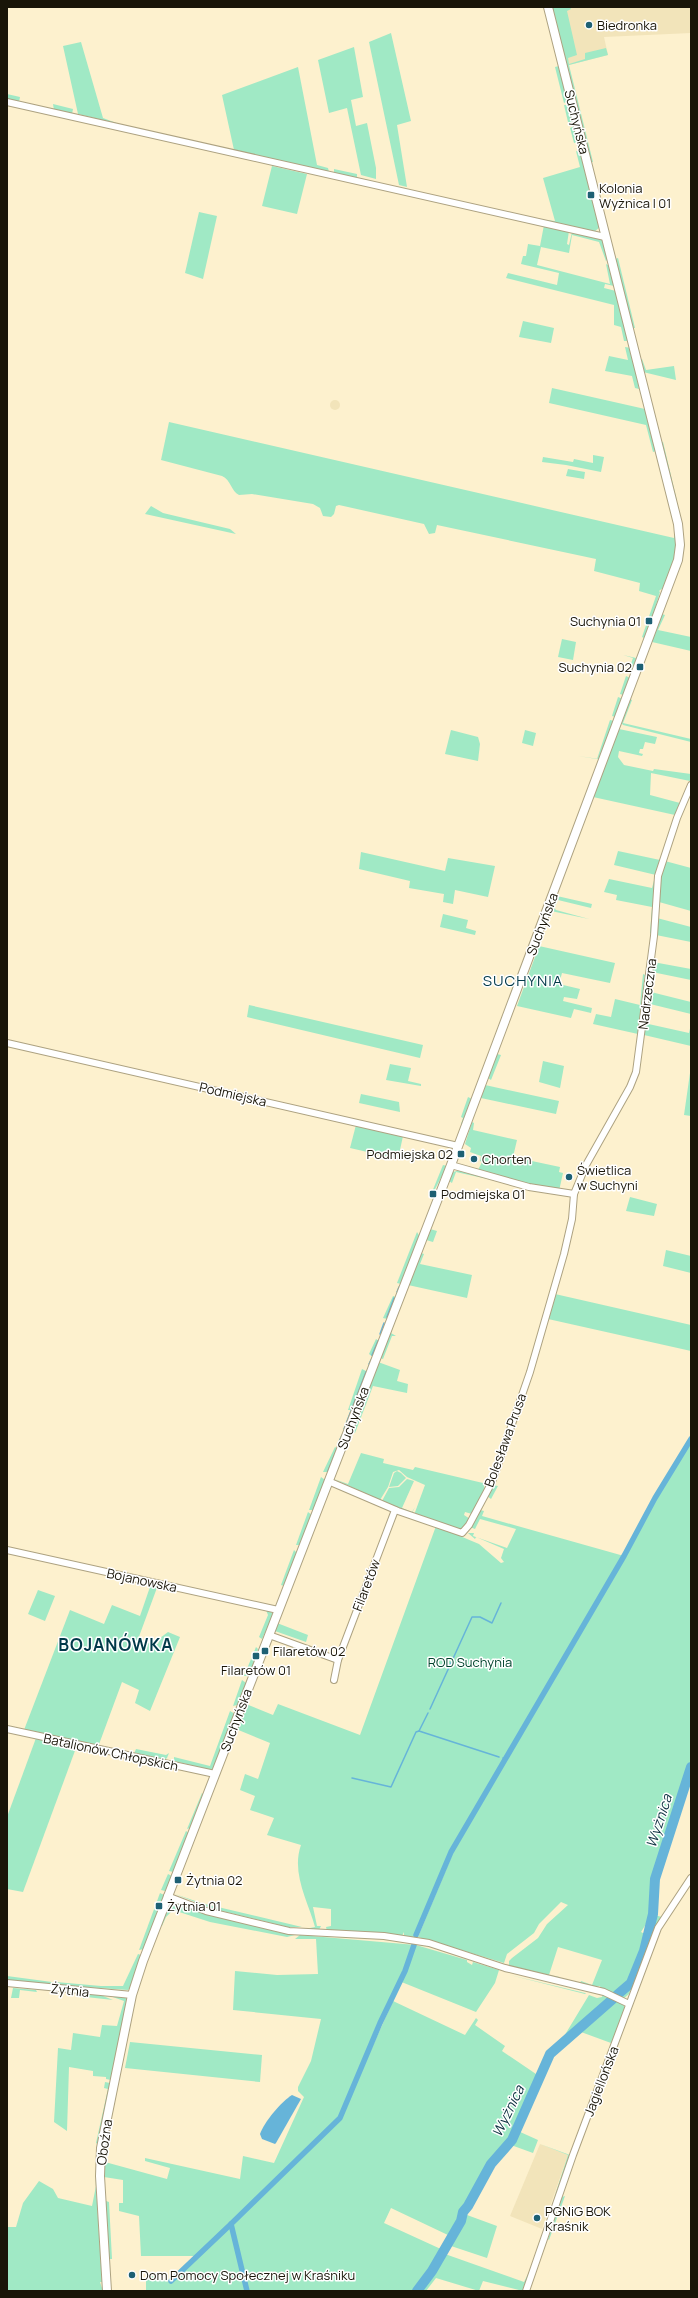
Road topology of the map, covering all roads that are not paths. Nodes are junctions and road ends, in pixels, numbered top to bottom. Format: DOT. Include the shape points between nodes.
graph roads {
  1 [pos="548,7"];
  2 [pos="7,102"];
  3 [pos="605,237"];
  4 [pos="691,785"];
  5 [pos="7,1043"];
  6 [pos="458,1146"];
  7 [pos="451,1164"];
  8 [pos="574,1194"];
  9 [pos="545,1319"];
  10 [pos="328,1481"];
  11 [pos="395,1510"];
  12 [pos="7,1550"];
  13 [pos="278,1610"];
  14 [pos="269,1635"];
  15 [pos="338,1660"];
  16 [pos="334,1680"];
  17 [pos="7,1729"];
  18 [pos="215,1774"];
  19 [pos="691,1878"];
  20 [pos="167,1896"];
  21 [pos="7,1983"];
  22 [pos="132,1995"];
  23 [pos="629,2004"];
  24 [pos="107,2291"];
  25 [pos="526,2291"];
  1 -- 3 [label="street, Suchyńska"];
  2 -- 3 [label="street"];
  3 -- 6 [label="street, Suchyńska" via="679,532 680,550 653,629"];
  4 -- 8 [label="street, Nadrzeczna" via="676,818 658,876 654,936 636,1072 586,1165"];
  5 -- 6 [label="street, Podmiejska"];
  6 -- 7 [label="street, Suchyńska"];
  7 -- 8 [label="street" via="529,1187"];
  7 -- 10 [label="street, Suchyńska"];
  8 -- 9 [label="street, Nadrzeczna" via="570,1229"];
  9 -- 11 [label="street, Bolesława Prusa" via="530,1372 492,1482 464,1533"];
  10 -- 11 [label="street, Bolesława Prusa"];
  10 -- 13 [label="street, Suchyńska"];
  11 -- 15 [label="street, Filaretów"];
  12 -- 13 [label="street, Bojanowska"];
  13 -- 14 [label="street, Suchyńska"];
  14 -- 15 [label="street"];
  14 -- 18 [label="street, Suchyńska"];
  15 -- 16 [label="street, Filaretów"];
  17 -- 18 [label="street, Batalionów Chłopskich"];
  18 -- 20 [label="street, Suchyńska"];
  19 -- 23 [label="street, Jagiellońska" via="658,1928"];
  20 -- 22 [label="street, Suchyńska"];
  20 -- 23 [label="street" via="206,1911 288,1931 384,1936 429,1943 505,1968 604,1992"];
  21 -- 22 [label="street, Żytnia"];
  22 -- 24 [label="street, Oboźna" via="101,2152"];
  23 -- 25 [label="street, Jagiellońska"];
}
